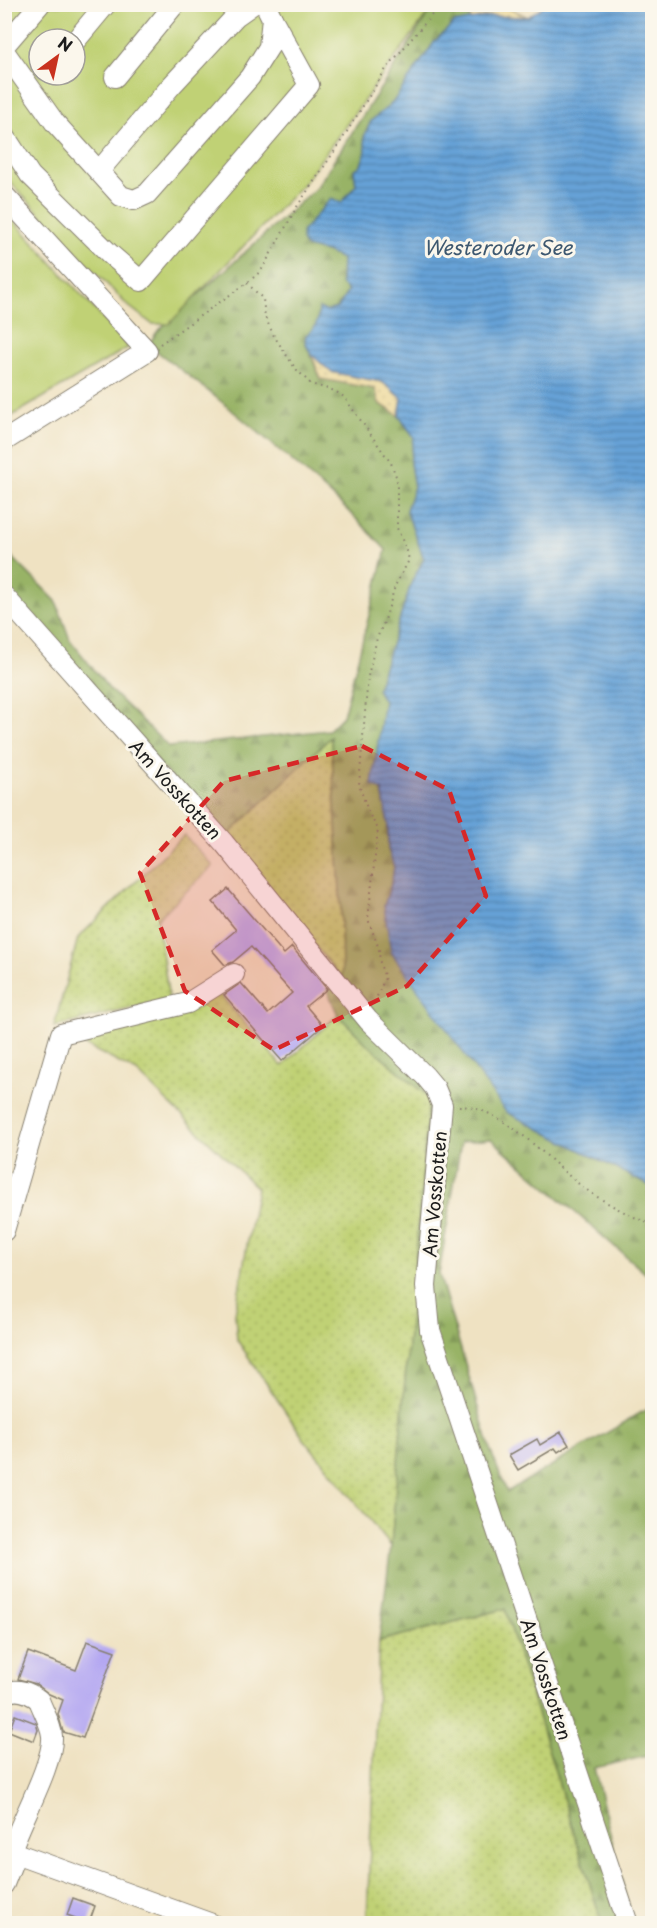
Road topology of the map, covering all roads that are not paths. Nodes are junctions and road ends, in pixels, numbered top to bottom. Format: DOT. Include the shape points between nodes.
graph roads {
  1 [pos="40,4"];
  2 [pos="106,4"];
  3 [pos="175,4"];
  4 [pos="253,4"];
  5 [pos="268,11"];
  6 [pos="87,27"];
  7 [pos="4,46"];
  8 [pos="4,51"];
  9 [pos="115,76"];
  10 [pos="4,135"];
  11 [pos="99,171"];
  12 [pos="4,195"];
  13 [pos="4,441"];
  14 [pos="4,596"];
  15 [pos="234,974"];
  16 [pos="4,1231"];
  17 [pos="4,1694"];
  18 [pos="10,1851"];
  19 [pos="4,1884"];
  20 [pos="209,1923"];
  21 [pos="628,1923"];
  1 -- 7 [label="street"];
  2 -- 6 [label="street"];
  3 -- 9 [label="street"];
  4 -- 11 [label="street" via="236,16 171,86"];
  5 -- 10 [label="street" via="309,85 141,281 30,175"];
  5 -- 11 [label="street" via="268,47 250,77 147,194 134,200 122,196"];
  8 -- 11 [label="street" via="55,123"];
  12 -- 13 [label="street" via="147,351"];
  14 -- 21 [label="street, Am Vosskotten" via="224,843 368,1020 435,1088 442,1105 426,1286 430,1330"];
  15 -- 16 [label="street" via="188,1003 61,1034"];
  17 -- 18 [label="street" via="18,1690 36,1697 52,1732 48,1760"];
  18 -- 19 [label="street"];
  18 -- 20 [label="street"];
}
